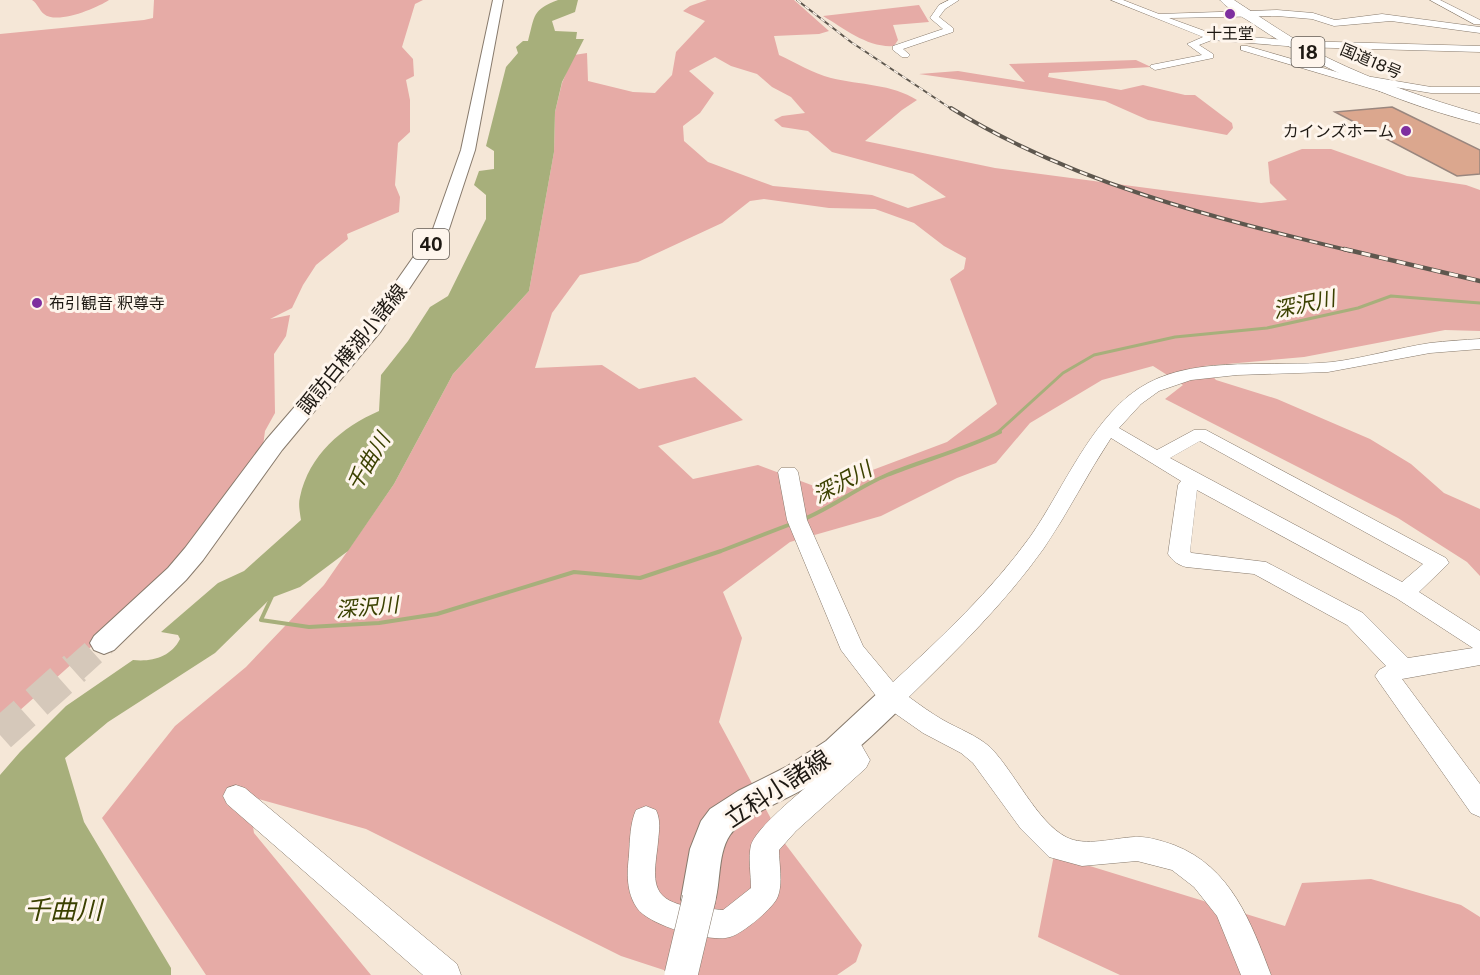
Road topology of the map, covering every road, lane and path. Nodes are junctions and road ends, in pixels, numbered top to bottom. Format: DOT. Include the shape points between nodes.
graph roads {
  1 [pos="498,0"];
  2 [pos="955,0"];
  3 [pos="1115,0"];
  4 [pos="1226,0"];
  5 [pos="1434,0"];
  6 [pos="1206,7"];
  7 [pos="1346,12"];
  8 [pos="1215,13"];
  9 [pos="1246,13"];
  10 [pos="1155,15"];
  11 [pos="1394,18"];
  12 [pos="1480,23"];
  13 [pos="1480,30"];
  14 [pos="1212,38"];
  15 [pos="1294,44"];
  16 [pos="1480,49"];
  17 [pos="905,55"];
  18 [pos="1155,67"];
  19 [pos="1348,79"];
  20 [pos="1365,80"];
  21 [pos="1480,90"];
  22 [pos="1396,92"];
  23 [pos="1480,119"];
  24 [pos="1480,344"];
  25 [pos="1110,430"];
  26 [pos="1158,457"];
  27 [pos="788,472"];
  28 [pos="1194,480"];
  29 [pos="1404,592"];
  30 [pos="1480,642"];
  31 [pos="104,643"];
  32 [pos="1480,656"];
  33 [pos="1403,668"];
  34 [pos="892,698"];
  35 [pos="846,741"];
  36 [pos="236,796"];
  37 [pos="1480,805"];
  38 [pos="646,818"];
  39 [pos="447,975"];
  40 [pos="681,975"];
  41 [pos="1256,975"];
  1 -- 31 [label="main road, 諏訪白樺湖小諸線 / 40" via="468,150 441,229 374,327 274,445 194,554"];
  2 -- 17 [label="street" via="942,6 934,18 950,30 896,48"];
  3 -- 10 [label="street"];
  4 -- 9 [label="highway, 国道18号 / 18"];
  5 -- 12 [label="street"];
  6 -- 8 [label="street"];
  7 -- 11 [label="street"];
  8 -- 9 [label="street"];
  8 -- 10 [label="street"];
  9 -- 11 [label="street" via="1313,16 1334,23"];
  9 -- 15 [label="highway, 国道18号 / 18"];
  10 -- 14 [label="street"];
  11 -- 13 [label="street"];
  14 -- 15 [label="street"];
  14 -- 18 [label="street" via="1192,44 1210,56"];
  14 -- 19 [label="street"];
  15 -- 16 [label="street"];
  15 -- 20 [label="highway, 国道18号 / 18"];
  19 -- 20 [label="street"];
  19 -- 22 [label="street"];
  20 -- 21 [label="street" via="1431,90"];
  20 -- 22 [label="highway, 国道18号 / 18"];
  22 -- 23 [label="highway, 国道18号 / 18"];
  24 -- 25 [label="street" via="1432,348 1357,364 1185,376 1140,396"];
  25 -- 26 [label="street"];
  25 -- 34 [label="street" via="1101,438 1038,541 1000,589"];
  26 -- 28 [label="street"];
  26 -- 29 [label="street" via="1200,434 1438,563"];
  27 -- 34 [label="street" via="797,520 853,650"];
  28 -- 29 [label="street"];
  28 -- 33 [label="street" via="1188,485 1179,554 1186,560 1258,567 1355,619"];
  29 -- 30 [label="street"];
  32 -- 33 [label="street"];
  33 -- 37 [label="street" via="1387,676"];
  34 -- 35 [label="main road, 立科小諸線"];
  34 -- 41 [label="street" via="982,756 1038,829 1059,848 1082,854 1137,849 1182,861 1204,878 1227,906"];
  35 -- 38 [label="street" via="857,760 765,846 765,894 728,924 673,917 654,908 643,890"];
  35 -- 40 [label="main road, 立科小諸線, bridge" via="797,777 722,819 713,831"];
  36 -- 39 [label="street"];
}
